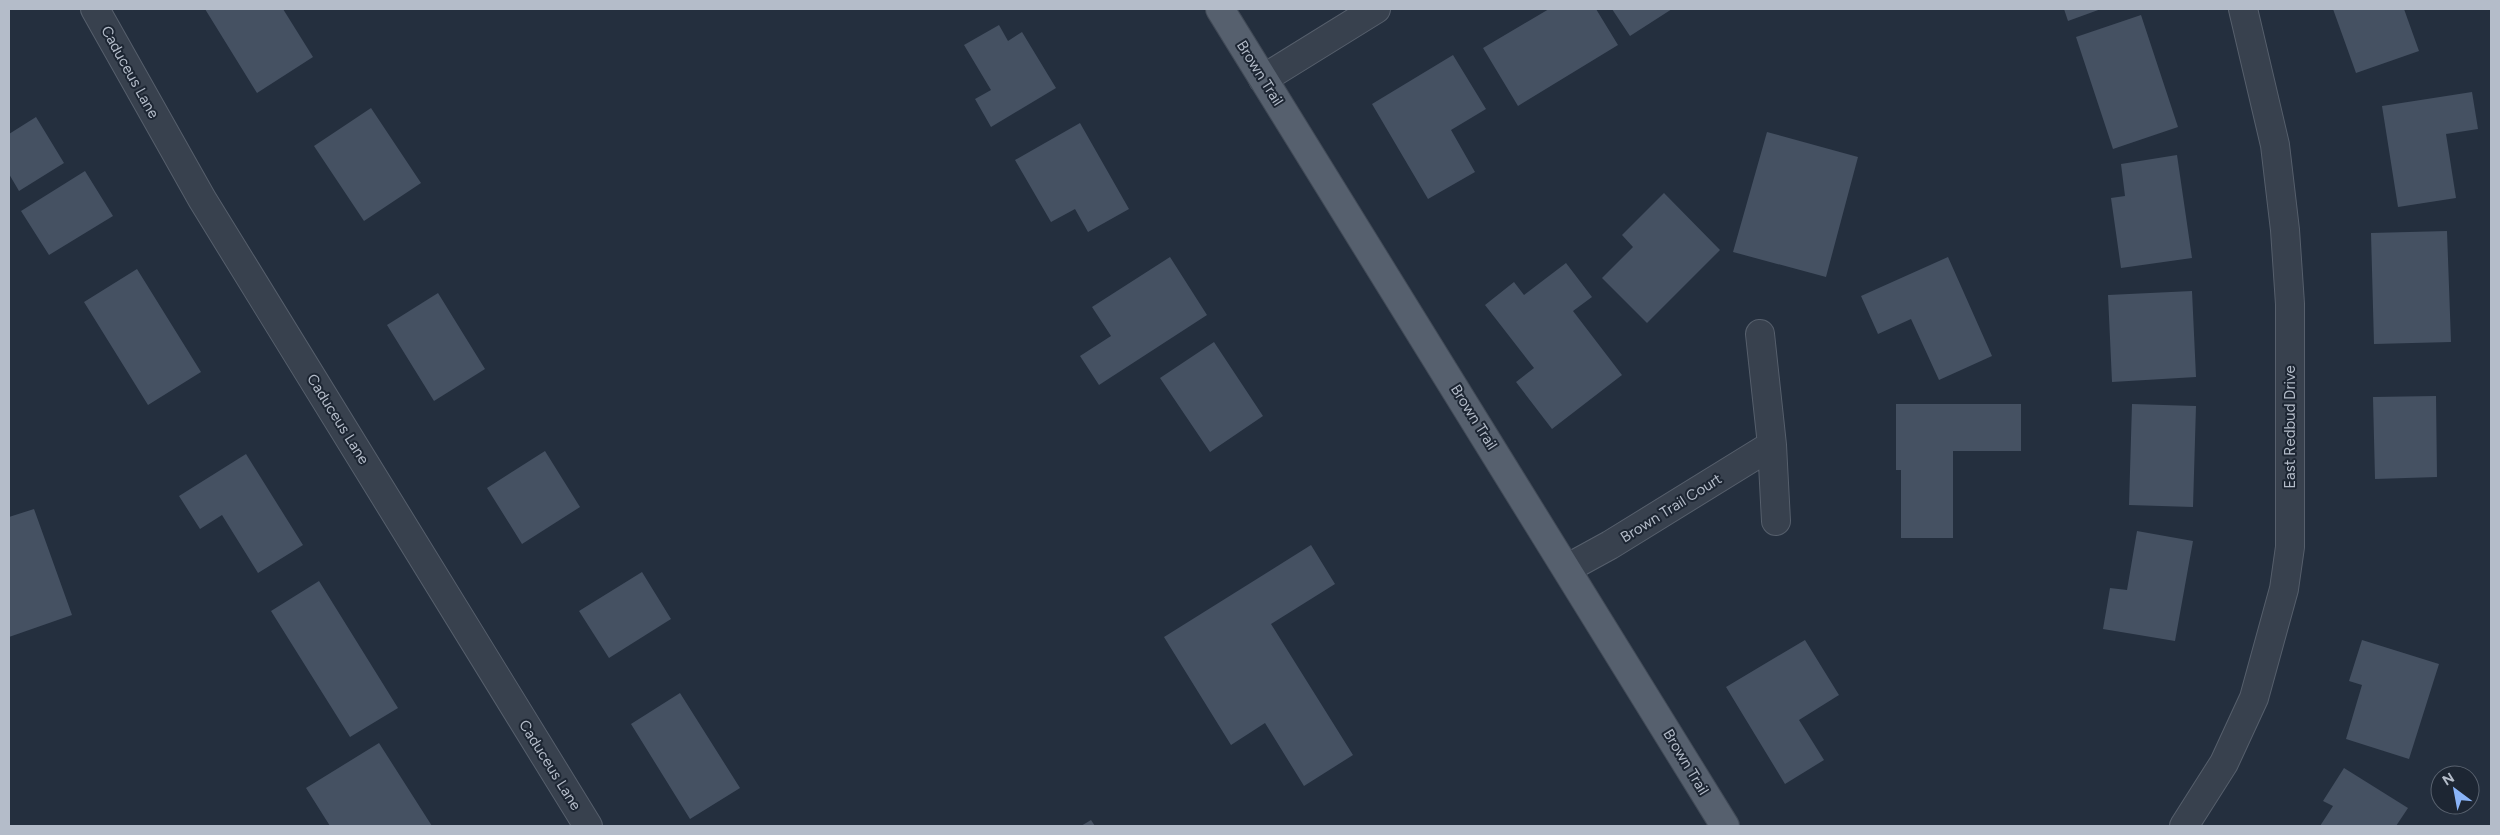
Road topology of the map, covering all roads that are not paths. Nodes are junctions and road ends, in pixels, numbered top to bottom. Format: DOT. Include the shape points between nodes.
graph roads {
  1 [pos="95,9"];
  2 [pos="1220,9"];
  3 [pos="1376,9"];
  4 [pos="2243,9"];
  5 [pos="1263,79"];
  6 [pos="1760,334"];
  7 [pos="1772,445"];
  8 [pos="1776,521"];
  9 [pos="1568,568"];
  10 [pos="588,826"];
  11 [pos="1725,826"];
  12 [pos="2184,826"];
  1 -- 10 [label="street, Caduceus Lane" via="202,199"];
  2 -- 5 [label="main road, Brown Trail"];
  3 -- 5 [label="street"];
  4 -- 12 [label="street, East Redbud Drive" via="2275,145 2285,230 2290,304 2290,547 2284,589 2254,698 2224,763"];
  5 -- 9 [label="main road, Brown Trail"];
  6 -- 7 [label="street"];
  7 -- 8 [label="street"];
  7 -- 9 [label="street, Brown Trail Court"];
  9 -- 11 [label="main road, Brown Trail"];
}
